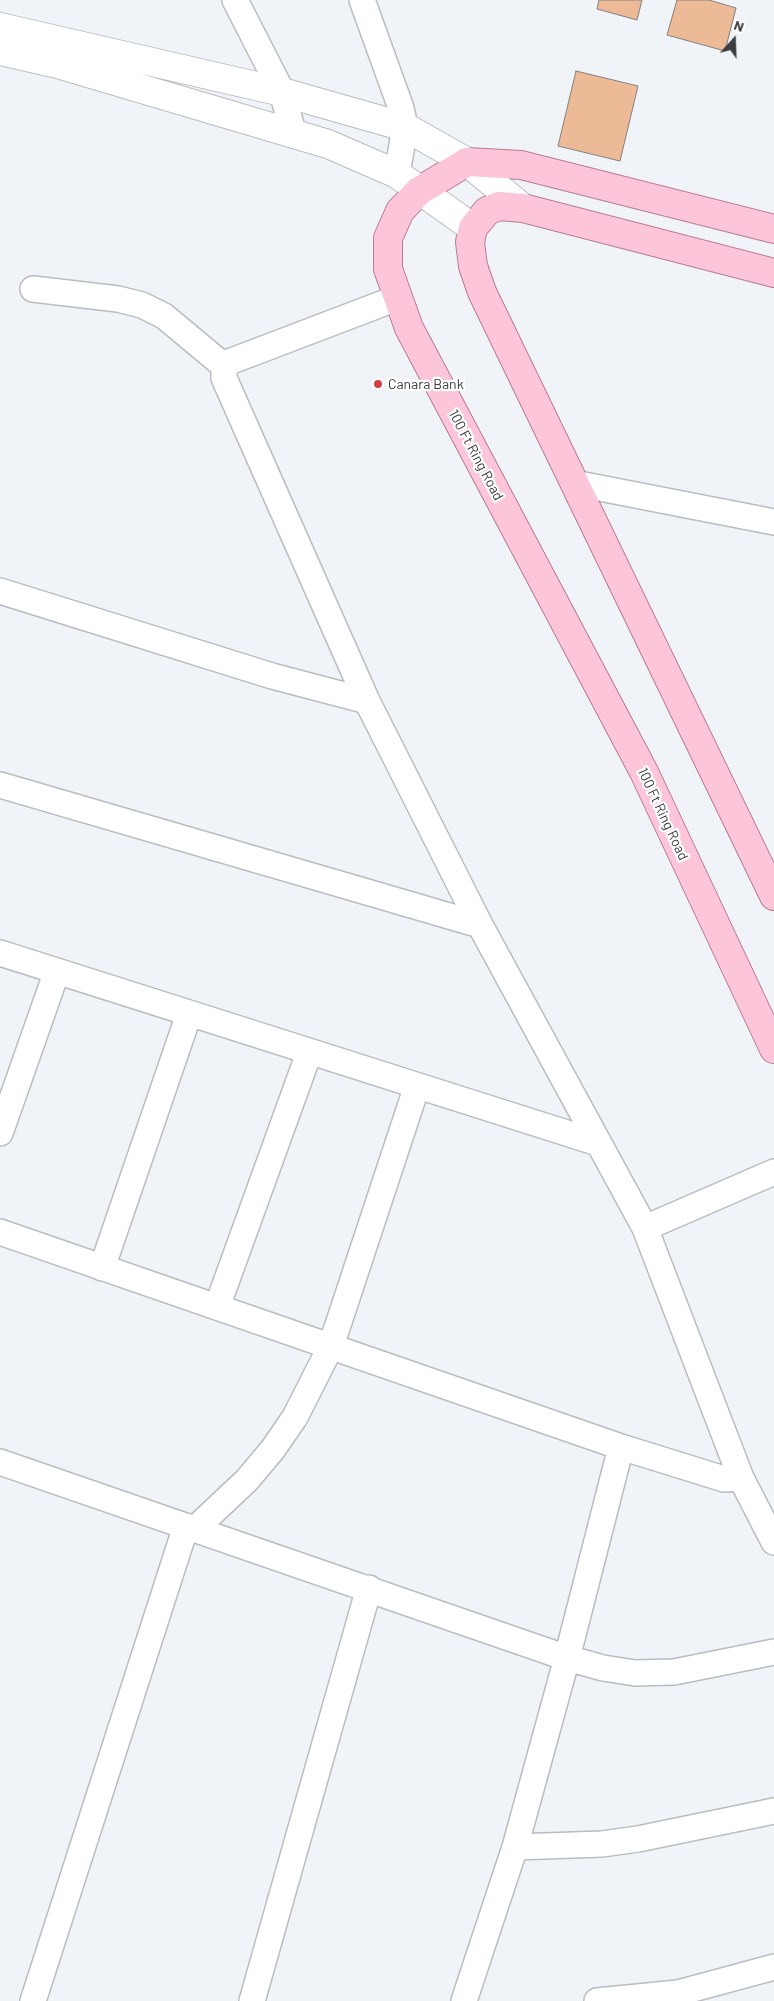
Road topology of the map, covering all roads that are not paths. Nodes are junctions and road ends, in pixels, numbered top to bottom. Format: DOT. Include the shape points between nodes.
graph roads {
  1 [pos="235,0"];
  2 [pos="362,0"];
  3 [pos="2,30"];
  4 [pos="282,92"];
  5 [pos="405,127"];
  6 [pos="294,135"];
  7 [pos="467,162"];
  8 [pos="397,174"];
  9 [pos="419,191"];
  10 [pos="523,208"];
  11 [pos="473,228"];
  12 [pos="774,229"];
  13 [pos="774,273"];
  14 [pos="32,288"];
  15 [pos="397,298"];
  16 [pos="224,366"];
  17 [pos="574,482"];
  18 [pos="774,522"];
  19 [pos="0,591"];
  20 [pos="367,701"];
  21 [pos="0,785"];
  22 [pos="774,896"];
  23 [pos="480,925"];
  24 [pos="0,953"];
  25 [pos="57,971"];
  26 [pos="189,1014"];
  27 [pos="774,1049"];
  28 [pos="309,1053"];
  29 [pos="417,1086"];
  30 [pos="0,1133"];
  31 [pos="598,1143"];
  32 [pos="774,1172"];
  33 [pos="644,1228"];
  34 [pos="0,1232"];
  35 [pos="102,1268"];
  36 [pos="217,1307"];
  37 [pos="331,1346"];
  38 [pos="621,1448"];
  39 [pos="0,1462"];
  40 [pos="741,1478"];
  41 [pos="190,1527"];
  42 [pos="774,1542"];
  43 [pos="369,1588"];
  44 [pos="774,1652"];
  45 [pos="567,1658"];
  46 [pos="774,1811"];
  47 [pos="515,1847"];
  48 [pos="774,1967"];
  49 [pos="678,1997"];
  50 [pos="33,2001"];
  51 [pos="252,2001"];
  52 [pos="464,2001"];
  53 [pos="597,2001"];
  1 -- 4 [label="street"];
  2 -- 5 [label="street" via="402,108"];
  3 -- 4 [label="main road"];
  3 -- 6 [label="main road" via="58,64"];
  4 -- 5 [label="main road"];
  4 -- 6 [label="street"];
  5 -- 7 [label="main road"];
  5 -- 8 [label="street"];
  6 -- 8 [label="main road" via="328,144"];
  7 -- 9 [label="main road, 100 Ft Ring Road"];
  7 -- 10 [label="main road"];
  7 -- 12 [label="main road" via="521,165"];
  8 -- 9 [label="main road"];
  9 -- 11 [label="main road"];
  9 -- 15 [label="main road, 100 Ft Ring Road" via="400,211 388,238 388,269"];
  10 -- 11 [label="main road" via="499,206 487,211"];
  10 -- 13 [label="main road"];
  11 -- 17 [label="main road" via="470,242 473,266 482,292"];
  14 -- 16 [label="street" via="142,305 164,316"];
  15 -- 16 [label="street"];
  15 -- 27 [label="main road, 100 Ft Ring Road" via="409,328 644,772"];
  16 -- 20 [label="street" via="224,378"];
  17 -- 18 [label="street"];
  17 -- 22 [label="main road"];
  19 -- 20 [label="street" via="272,676"];
  20 -- 23 [label="street"];
  21 -- 23 [label="street"];
  23 -- 31 [label="street"];
  24 -- 25 [label="street"];
  25 -- 26 [label="street"];
  25 -- 30 [label="street"];
  26 -- 28 [label="street"];
  26 -- 35 [label="street"];
  28 -- 29 [label="street"];
  28 -- 36 [label="street"];
  29 -- 31 [label="street"];
  29 -- 37 [label="street"];
  31 -- 33 [label="street"];
  32 -- 33 [label="street"];
  33 -- 40 [label="street"];
  34 -- 35 [label="street"];
  35 -- 36 [label="street"];
  36 -- 37 [label="street"];
  37 -- 38 [label="street"];
  37 -- 41 [label="street" via="295,1417 274,1449 248,1480"];
  38 -- 40 [label="street" via="724,1479"];
  38 -- 45 [label="street"];
  39 -- 41 [label="street"];
  40 -- 42 [label="street"];
  41 -- 43 [label="street"];
  41 -- 50 [label="street"];
  43 -- 45 [label="street"];
  43 -- 51 [label="street"];
  44 -- 45 [label="street" via="674,1672 635,1673"];
  45 -- 47 [label="street"];
  46 -- 47 [label="street" via="638,1839 602,1844"];
  47 -- 52 [label="street"];
  48 -- 49 [label="street"];
  49 -- 53 [label="street"];
}
